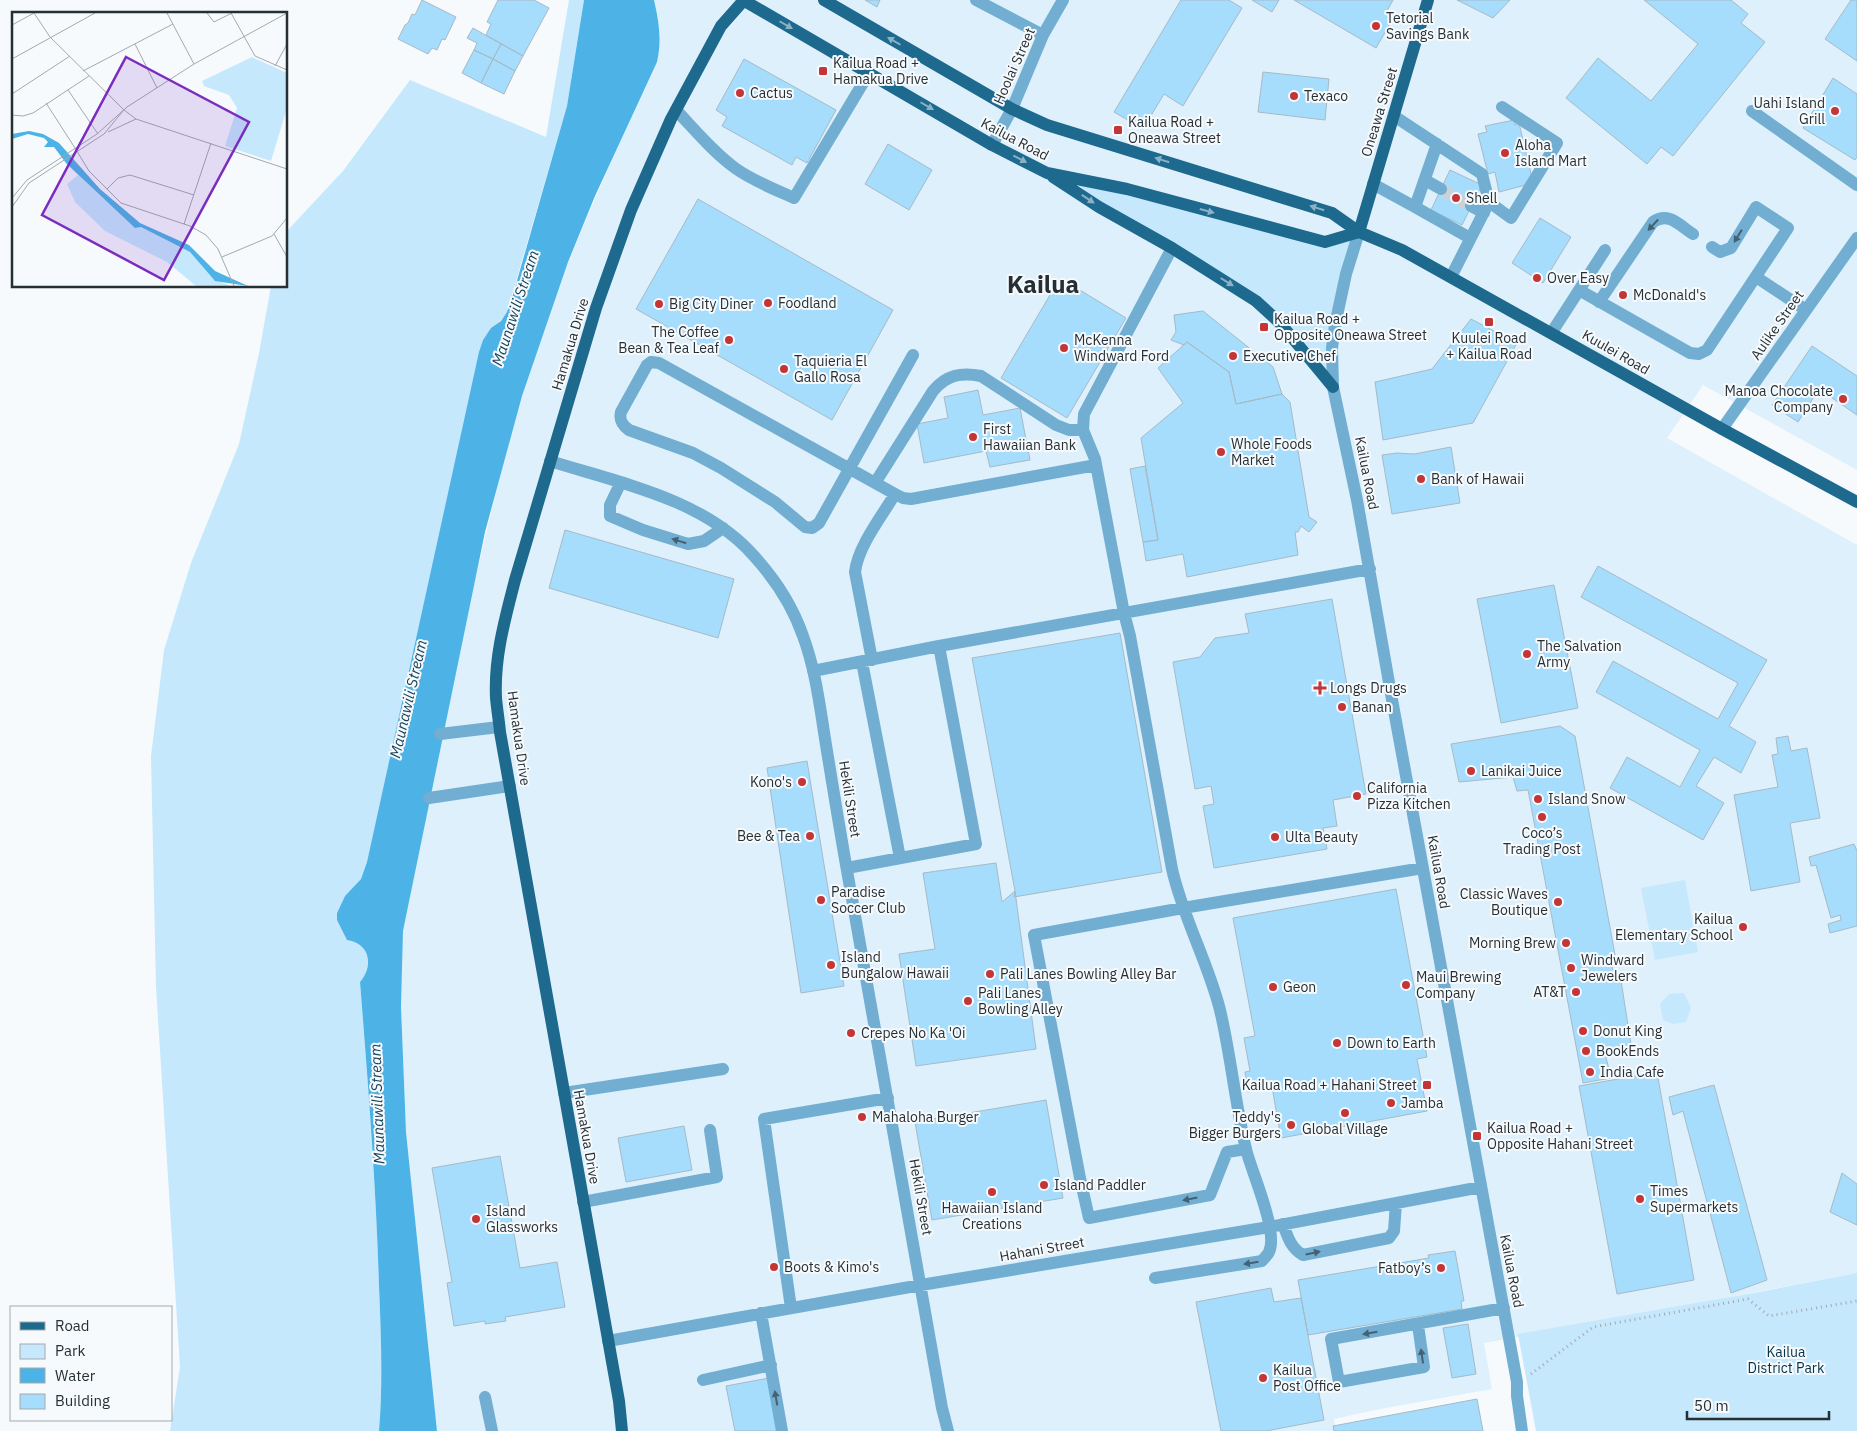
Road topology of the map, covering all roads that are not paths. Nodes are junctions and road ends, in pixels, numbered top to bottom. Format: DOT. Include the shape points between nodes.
graph roads {
  1 [pos="744,0"];
  2 [pos="824,0"];
  3 [pos="976,0"];
  4 [pos="1063,0"];
  5 [pos="1428,0"];
  6 [pos="1043,35"];
  7 [pos="869,73"];
  8 [pos="1502,108"];
  9 [pos="1012,109"];
  10 [pos="676,110"];
  11 [pos="1752,111"];
  12 [pos="1394,116"];
  13 [pos="992,144"];
  14 [pos="1437,144"];
  15 [pos="1047,173"];
  16 [pos="1425,180"];
  17 [pos="1374,184"];
  18 [pos="1857,185"];
  19 [pos="1441,189"];
  20 [pos="1472,206"];
  21 [pos="1416,208"];
  22 [pos="1486,208"];
  23 [pos="1359,232"];
  24 [pos="1470,238"];
  25 [pos="1857,238"];
  26 [pos="1172,248"];
  27 [pos="1605,250"];
  28 [pos="1451,277"];
  29 [pos="1756,277"];
  30 [pos="1579,290"];
  31 [pos="1599,302"];
  32 [pos="1806,310"];
  33 [pos="1552,332"];
  34 [pos="913,355"];
  35 [pos="1333,387"];
  36 [pos="1722,429"];
  37 [pos="1083,430"];
  38 [pos="550,462"];
  39 [pos="1096,465"];
  40 [pos="849,468"];
  41 [pos="875,483"];
  42 [pos="620,484"];
  43 [pos="896,494"];
  44 [pos="1857,502"];
  45 [pos="723,528"];
  46 [pos="1370,569"];
  47 [pos="1124,613"];
  48 [pos="939,646"];
  49 [pos="867,661"];
  50 [pos="813,671"];
  51 [pos="500,727"];
  52 [pos="440,734"];
  53 [pos="510,786"];
  54 [pos="429,798"];
  55 [pos="900,858"];
  56 [pos="847,868"];
  57 [pos="1423,868"];
  58 [pos="1183,908"];
  59 [pos="723,1069"];
  60 [pos="564,1093"];
  61 [pos="888,1098"];
  62 [pos="710,1130"];
  63 [pos="1246,1149"];
  64 [pos="1481,1187"];
  65 [pos="583,1202"];
  66 [pos="1396,1203"];
  67 [pos="1284,1224"];
  68 [pos="1269,1227"];
  69 [pos="1155,1278"];
  70 [pos="920,1285"];
  71 [pos="791,1308"];
  72 [pos="1504,1308"];
  73 [pos="762,1313"];
  74 [pos="1418,1324"];
  75 [pos="608,1341"];
  76 [pos="770,1365"];
  77 [pos="703,1380"];
  78 [pos="485,1397"];
  79 [pos="492,1431"];
  80 [pos="622,1431"];
  81 [pos="782,1431"];
  82 [pos="948,1431"];
  83 [pos="1522,1431"];
  1 -- 7 [label="main road, Kailua Road, one-way"];
  1 -- 10 [label="main road, Hamakua Drive" via="721,26"];
  9 -- 2 [label="main road, Kailua Road, one-way"];
  3 -- 6 [label="street"];
  4 -- 6 [label="street, Hoolai Street"];
  5 -- 12 [label="main road, Oneawa Street"];
  6 -- 9 [label="street, Hoolai Street"];
  7 -- 10 [label="street" via="794,198 735,168"];
  7 -- 13 [label="main road, Kailua Road, one-way"];
  8 -- 22 [label="street" via="1557,143 1511,218"];
  9 -- 13 [label="street, Hoolai Street"];
  23 -- 9 [label="main road, Kailua Road, one-way" via="1332,213 1047,124"];
  10 -- 38 [label="main road, Hamakua Drive" via="611,262"];
  11 -- 18 [label="street"];
  12 -- 14 [label="street"];
  12 -- 17 [label="main road, Oneawa Street"];
  13 -- 15 [label="main road, Kailua Road, one-way"];
  14 -- 16 [label="street"];
  14 -- 22 [label="street" via="1482,174"];
  15 -- 23 [label="main road, Kailua Road, one-way" via="1126,189 1325,242"];
  15 -- 26 [label="main road, one-way"];
  16 -- 19 [label="street"];
  16 -- 21 [label="street"];
  17 -- 21 [label="street"];
  17 -- 23 [label="main road, Oneawa Street"];
  20 -- 22 [label="street"];
  21 -- 24 [label="street"];
  22 -- 24 [label="street"];
  23 -- 28 [label="main road, Kuulei Road" via="1402,250"];
  23 -- 35 [label="street, Kailua Road" via="1335,326"];
  24 -- 28 [label="street"];
  25 -- 32 [label="street, Aulike Street"];
  26 -- 35 [label="main road, one-way" via="1256,301 1280,323"];
  26 -- 37 [label="street" via="1084,414"];
  27 -- 30 [label="street"];
  28 -- 33 [label="main road, Kuulei Road"];
  29 -- 31 [label="street" via="1707,350 1699,354"];
  29 -- 31 [label="street, one-way" via="1788,228 1756,207 1731,248 1720,252 1670,218 1663,218 1653,222"];
  29 -- 32 [label="street"];
  30 -- 31 [label="street"];
  30 -- 33 [label="street"];
  32 -- 36 [label="street, Aulike Street"];
  33 -- 36 [label="main road, Kuulei Road"];
  34 -- 40 [label="street"];
  35 -- 46 [label="street, Kailua Road"];
  36 -- 44 [label="main road, Kuulei Road"];
  37 -- 39 [label="street"];
  37 -- 41 [label="street" via="1069,430 1056,425 981,376 952,376 932,390"];
  38 -- 42 [label="street, Hekili Street"];
  38 -- 51 [label="main road, Hamakua Drive" via="501,632 496,688"];
  39 -- 43 [label="street" via="911,499"];
  39 -- 47 [label="street"];
  40 -- 40 [label="street" via="655,362 647,365 621,412 621,422 629,430 693,453 722,468 808,528 819,523"];
  40 -- 41 [label="street"];
  41 -- 43 [label="street"];
  42 -- 45 [label="street, Hekili Street" via="687,506"];
  45 -- 42 [label="street, one-way" via="704,541 688,544 618,520 610,516 610,505"];
  43 -- 49 [label="street" via="856,563"];
  45 -- 50 [label="street, Hekili Street" via="753,554 791,608"];
  46 -- 47 [label="street"];
  46 -- 57 [label="street, Kailua Road"];
  47 -- 48 [label="street"];
  47 -- 58 [label="street" via="1172,869"];
  48 -- 49 [label="street"];
  48 -- 55 [label="street" via="976,844"];
  49 -- 50 [label="street"];
  49 -- 55 [label="street"];
  50 -- 56 [label="street, Hekili Street"];
  51 -- 52 [label="street"];
  51 -- 53 [label="main road, Hamakua Drive"];
  53 -- 54 [label="street"];
  53 -- 60 [label="main road, Hamakua Drive"];
  55 -- 56 [label="street"];
  56 -- 61 [label="street, Hekili Street"];
  57 -- 58 [label="street"];
  57 -- 64 [label="street, Kailua Road"];
  58 -- 63 [label="street" via="1219,1009"];
  63 -- 58 [label="street, one-way" via="1227,1152 1210,1195 1089,1218 1034,935"];
  59 -- 60 [label="street"];
  60 -- 65 [label="main road, Hamakua Drive"];
  61 -- 70 [label="street, Hekili Street"];
  61 -- 71 [label="street" via="764,1119"];
  62 -- 65 [label="street" via="717,1177"];
  63 -- 68 [label="street" via="1264,1200"];
  64 -- 66 [label="street, Hahani Street"];
  64 -- 72 [label="street, Kailua Road"];
  65 -- 75 [label="main road, Hamakua Drive"];
  66 -- 67 [label="street, Hahani Street"];
  67 -- 66 [label="street, one-way" via="1294,1250 1303,1255 1389,1238 1394,1231"];
  67 -- 68 [label="street, Hahani Street"];
  68 -- 69 [label="street, one-way" via="1271,1246 1262,1261"];
  68 -- 70 [label="street, Hahani Street"];
  70 -- 71 [label="street, Hahani Street"];
  70 -- 82 [label="street, Hekili Street"];
  71 -- 73 [label="street, Hahani Street"];
  72 -- 74 [label="street"];
  72 -- 83 [label="street, Kailua Road" via="1518,1382"];
  73 -- 75 [label="street, Hahani Street"];
  73 -- 76 [label="street"];
  74 -- 74 [label="street, one-way" via="1331,1340 1338,1382 1424,1367"];
  75 -- 80 [label="main road, Hamakua Drive"];
  76 -- 77 [label="street"];
  81 -- 76 [label="street, one-way"];
  78 -- 79 [label="street"];
}
